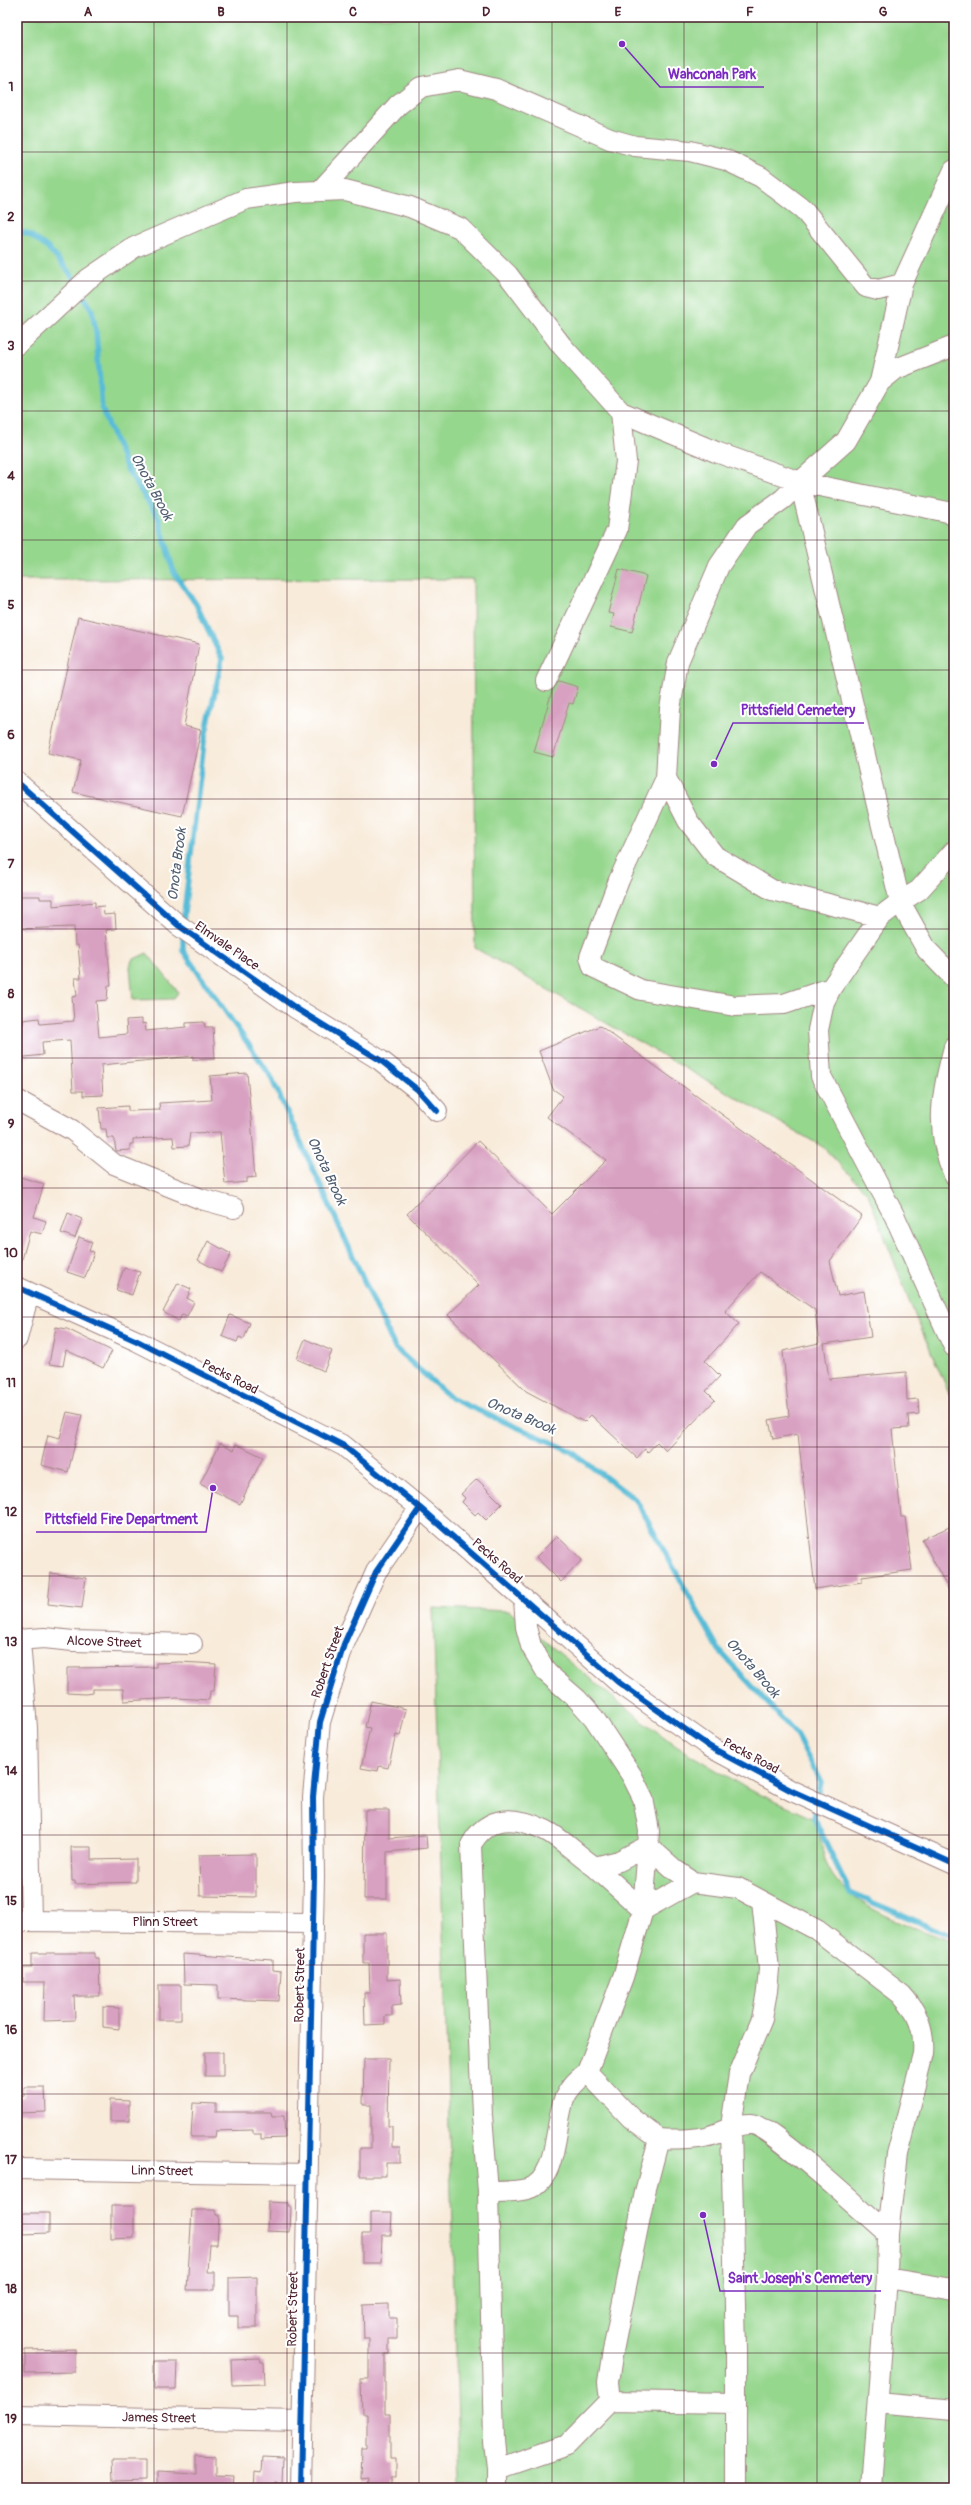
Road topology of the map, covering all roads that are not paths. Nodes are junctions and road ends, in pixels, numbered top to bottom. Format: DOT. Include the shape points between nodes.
graph roads {
  1 [pos="954,170"];
  2 [pos="320,191"];
  3 [pos="902,284"];
  4 [pos="17,345"];
  5 [pos="954,346"];
  6 [pos="880,382"];
  7 [pos="621,412"];
  8 [pos="800,482"];
  9 [pos="954,516"];
  10 [pos="546,681"];
  11 [pos="666,778"];
  12 [pos="17,782"];
  13 [pos="954,851"];
  14 [pos="900,902"];
  15 [pos="880,917"];
  16 [pos="954,978"];
  17 [pos="831,988"];
  18 [pos="954,1047"];
  19 [pos="17,1100"];
  20 [pos="437,1111"];
  21 [pos="954,1175"];
  22 [pos="234,1208"];
  23 [pos="23,1290"];
  24 [pos="17,1339"];
  25 [pos="954,1347"];
  26 [pos="420,1508"];
  27 [pos="524,1600"];
  28 [pos="19,1640"];
  29 [pos="192,1644"];
  30 [pos="648,1846"];
  31 [pos="954,1864"];
  32 [pos="595,1867"];
  33 [pos="693,1882"];
  34 [pos="762,1901"];
  35 [pos="643,1910"];
  36 [pos="24,1921"];
  37 [pos="312,1923"];
  38 [pos="587,2072"];
  39 [pos="731,2126"];
  40 [pos="659,2139"];
  41 [pos="17,2169"];
  42 [pos="307,2174"];
  43 [pos="488,2192"];
  44 [pos="888,2234"];
  45 [pos="888,2278"];
  46 [pos="954,2289"];
  47 [pos="610,2401"];
  48 [pos="736,2403"];
  49 [pos="878,2403"];
  50 [pos="954,2410"];
  51 [pos="17,2415"];
  52 [pos="302,2421"];
  53 [pos="497,2479"];
  54 [pos="301,2488"];
  55 [pos="736,2488"];
  56 [pos="871,2488"];
  1 -- 3 [label="street"];
  2 -- 3 [label="street" via="398,105 421,87 459,80 496,89 610,139 635,146 690,151 726,160 761,177 803,209 866,287 878,290"];
  2 -- 4 [label="street" via="246,199 135,247 88,279"];
  2 -- 7 [label="street" via="345,190 410,207 460,228 508,275 562,346"];
  3 -- 6 [label="street"];
  5 -- 6 [label="street" via="896,369"];
  6 -- 8 [label="street" via="846,441"];
  7 -- 8 [label="street" via="716,452"];
  7 -- 10 [label="street" via="626,461 617,530"];
  8 -- 9 [label="street" via="948,512"];
  8 -- 11 [label="street" via="747,525 719,566 678,662 670,709"];
  8 -- 14 [label="street"];
  11 -- 15 [label="street" via="688,821 715,856 772,890"];
  11 -- 17 [label="street" via="619,880 590,957 593,967 641,990 736,1006 784,1004"];
  12 -- 20 [label="street, Elmvale Place" via="184,930 297,1009 380,1060 418,1090"];
  13 -- 14 [label="street" via="919,890"];
  14 -- 15 [label="street"];
  14 -- 16 [label="street" via="927,950"];
  15 -- 17 [label="street"];
  17 -- 25 [label="street" via="824,1002 818,1030 821,1076 895,1217"];
  18 -- 21 [label="street" via="941,1103 943,1137"];
  19 -- 22 [label="street" via="72,1130 114,1164 201,1199"];
  23 -- 24 [label="street"];
  23 -- 26 [label="street, Pecks Road" via="138,1341 344,1446"];
  26 -- 27 [label="street, Pecks Road"];
  26 -- 37 [label="street, Robert Street" via="376,1572 344,1644 320,1722 313,1797"];
  27 -- 30 [label="street" via="526,1627 531,1646 547,1673 594,1718 638,1787 646,1811"];
  27 -- 31 [label="street, Pecks Road" via="618,1682 710,1747 833,1810"];
  28 -- 29 [label="street, Alcove Street" via="44,1638 73,1642"];
  28 -- 36 [label="street" via="27,1728"];
  30 -- 32 [label="street" via="620,1861"];
  30 -- 33 [label="street"];
  30 -- 35 [label="street"];
  32 -- 35 [label="street"];
  32 -- 43 [label="street" via="546,1830 514,1821 497,1822 484,1827 471,1845 482,2115"];
  33 -- 34 [label="street" via="738,1888"];
  33 -- 35 [label="street"];
  34 -- 39 [label="street" via="769,1969 767,1992 762,2019 739,2074"];
  34 -- 44 [label="street" via="817,1930 902,1995 914,2008 921,2025 923,2054 897,2154"];
  35 -- 38 [label="street" via="623,1977"];
  36 -- 37 [label="street, Plinn Street"];
  37 -- 42 [label="street, Robert Street"];
  38 -- 40 [label="street" via="631,2118"];
  38 -- 43 [label="street" via="571,2086 565,2097 552,2159 540,2182 528,2189"];
  39 -- 40 [label="street" via="706,2137 683,2140"];
  39 -- 44 [label="street" via="753,2124 770,2134"];
  39 -- 48 [label="street"];
  40 -- 47 [label="street" via="645,2192 612,2356 608,2382"];
  41 -- 42 [label="street, Linn Street"];
  42 -- 52 [label="street, Robert Street"];
  43 -- 53 [label="street"];
  44 -- 45 [label="street"];
  45 -- 46 [label="street"];
  45 -- 49 [label="street"];
  47 -- 48 [label="street"];
  47 -- 53 [label="street" via="567,2445"];
  48 -- 55 [label="street"];
  49 -- 50 [label="street"];
  49 -- 56 [label="street"];
  51 -- 52 [label="street, James Street"];
  52 -- 54 [label="street, Robert Street"];
}
